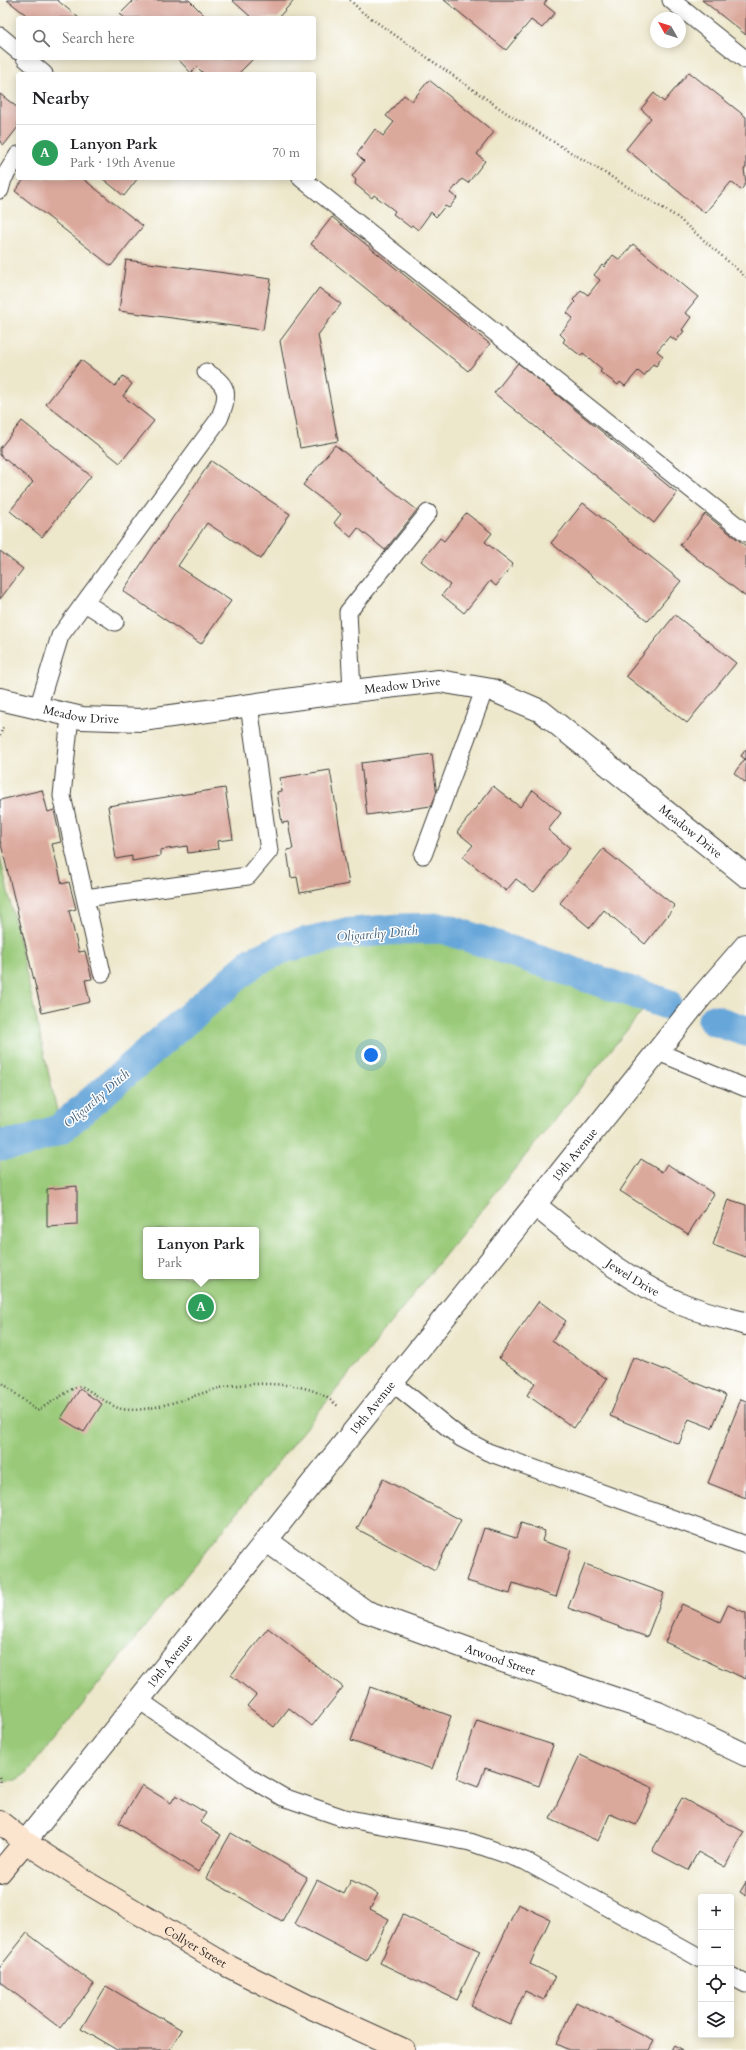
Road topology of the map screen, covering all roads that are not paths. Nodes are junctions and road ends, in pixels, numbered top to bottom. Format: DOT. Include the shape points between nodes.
graph roads {
  1 [pos="671,0"];
  2 [pos="0,36"];
  3 [pos="16,50"];
  4 [pos="28,60"];
  5 [pos="746,60"];
  6 [pos="42,72"];
  7 [pos="16,158"];
  8 [pos="304,180"];
  9 [pos="0,190"];
  10 [pos="206,372"];
  11 [pos="428,513"];
  12 [pos="746,533"];
  13 [pos="85,604"];
  14 [pos="115,622"];
  15 [pos="485,688"];
  16 [pos="352,691"];
  17 [pos="0,699"];
  18 [pos="249,705"];
  19 [pos="38,708"];
  20 [pos="70,716"];
  21 [pos="423,855"];
  22 [pos="746,876"];
  23 [pos="85,898"];
  24 [pos="746,945"];
  25 [pos="102,973"];
  26 [pos="658,1052"];
  27 [pos="746,1088"];
  28 [pos="535,1205"];
  29 [pos="746,1324"];
  30 [pos="393,1383"];
  31 [pos="267,1541"];
  32 [pos="746,1545"];
  33 [pos="139,1700"];
  34 [pos="746,1755"];
  35 [pos="0,1822"];
  36 [pos="25,1842"];
  37 [pos="0,1872"];
  38 [pos="698,1957"];
  39 [pos="734,1978"];
  40 [pos="746,1984"];
  41 [pos="404,2050"];
  1 -- 5 [label="lane"];
  2 -- 3 [label="lane"];
  4 -- 6 [label="lane"];
  7 -- 9 [label="lane" via="3,179"];
  8 -- 12 [label="lane"];
  10 -- 13 [label="lane" via="219,379 224,387 226,404 219,419"];
  11 -- 16 [label="lane" via="348,612"];
  13 -- 14 [label="lane"];
  13 -- 19 [label="lane" via="60,636"];
  15 -- 16 [label="street, Meadow Drive" via="439,681"];
  15 -- 21 [label="lane"];
  15 -- 22 [label="street, Meadow Drive" via="541,711"];
  16 -- 18 [label="street, Meadow Drive"];
  17 -- 19 [label="street, Meadow Drive"];
  18 -- 20 [label="street, Meadow Drive" via="142,720"];
  18 -- 23 [label="lane" via="269,851 248,876"];
  19 -- 20 [label="street, Meadow Drive"];
  20 -- 23 [label="lane" via="62,796"];
  23 -- 25 [label="lane"];
  24 -- 26 [label="street, 19th Avenue"];
  26 -- 27 [label="lane"];
  26 -- 28 [label="street, 19th Avenue"];
  28 -- 29 [label="street, Jewel Drive" via="625,1275 684,1305"];
  28 -- 30 [label="street, 19th Avenue"];
  30 -- 31 [label="street, 19th Avenue"];
  30 -- 32 [label="lane" via="461,1438 488,1452"];
  31 -- 33 [label="street, 19th Avenue"];
  31 -- 34 [label="street, Atwood Street" via="364,1611 658,1713"];
  33 -- 36 [label="street, 19th Avenue"];
  33 -- 38 [label="lane" via="252,1779 283,1797 344,1818 470,1842 525,1861"];
  35 -- 36 [label="street, Collyer Street"];
  36 -- 37 [label="street, 19th Avenue"];
  36 -- 41 [label="street, Collyer Street" via="91,1885 228,1966"];
  39 -- 40 [label="lane"];
}
